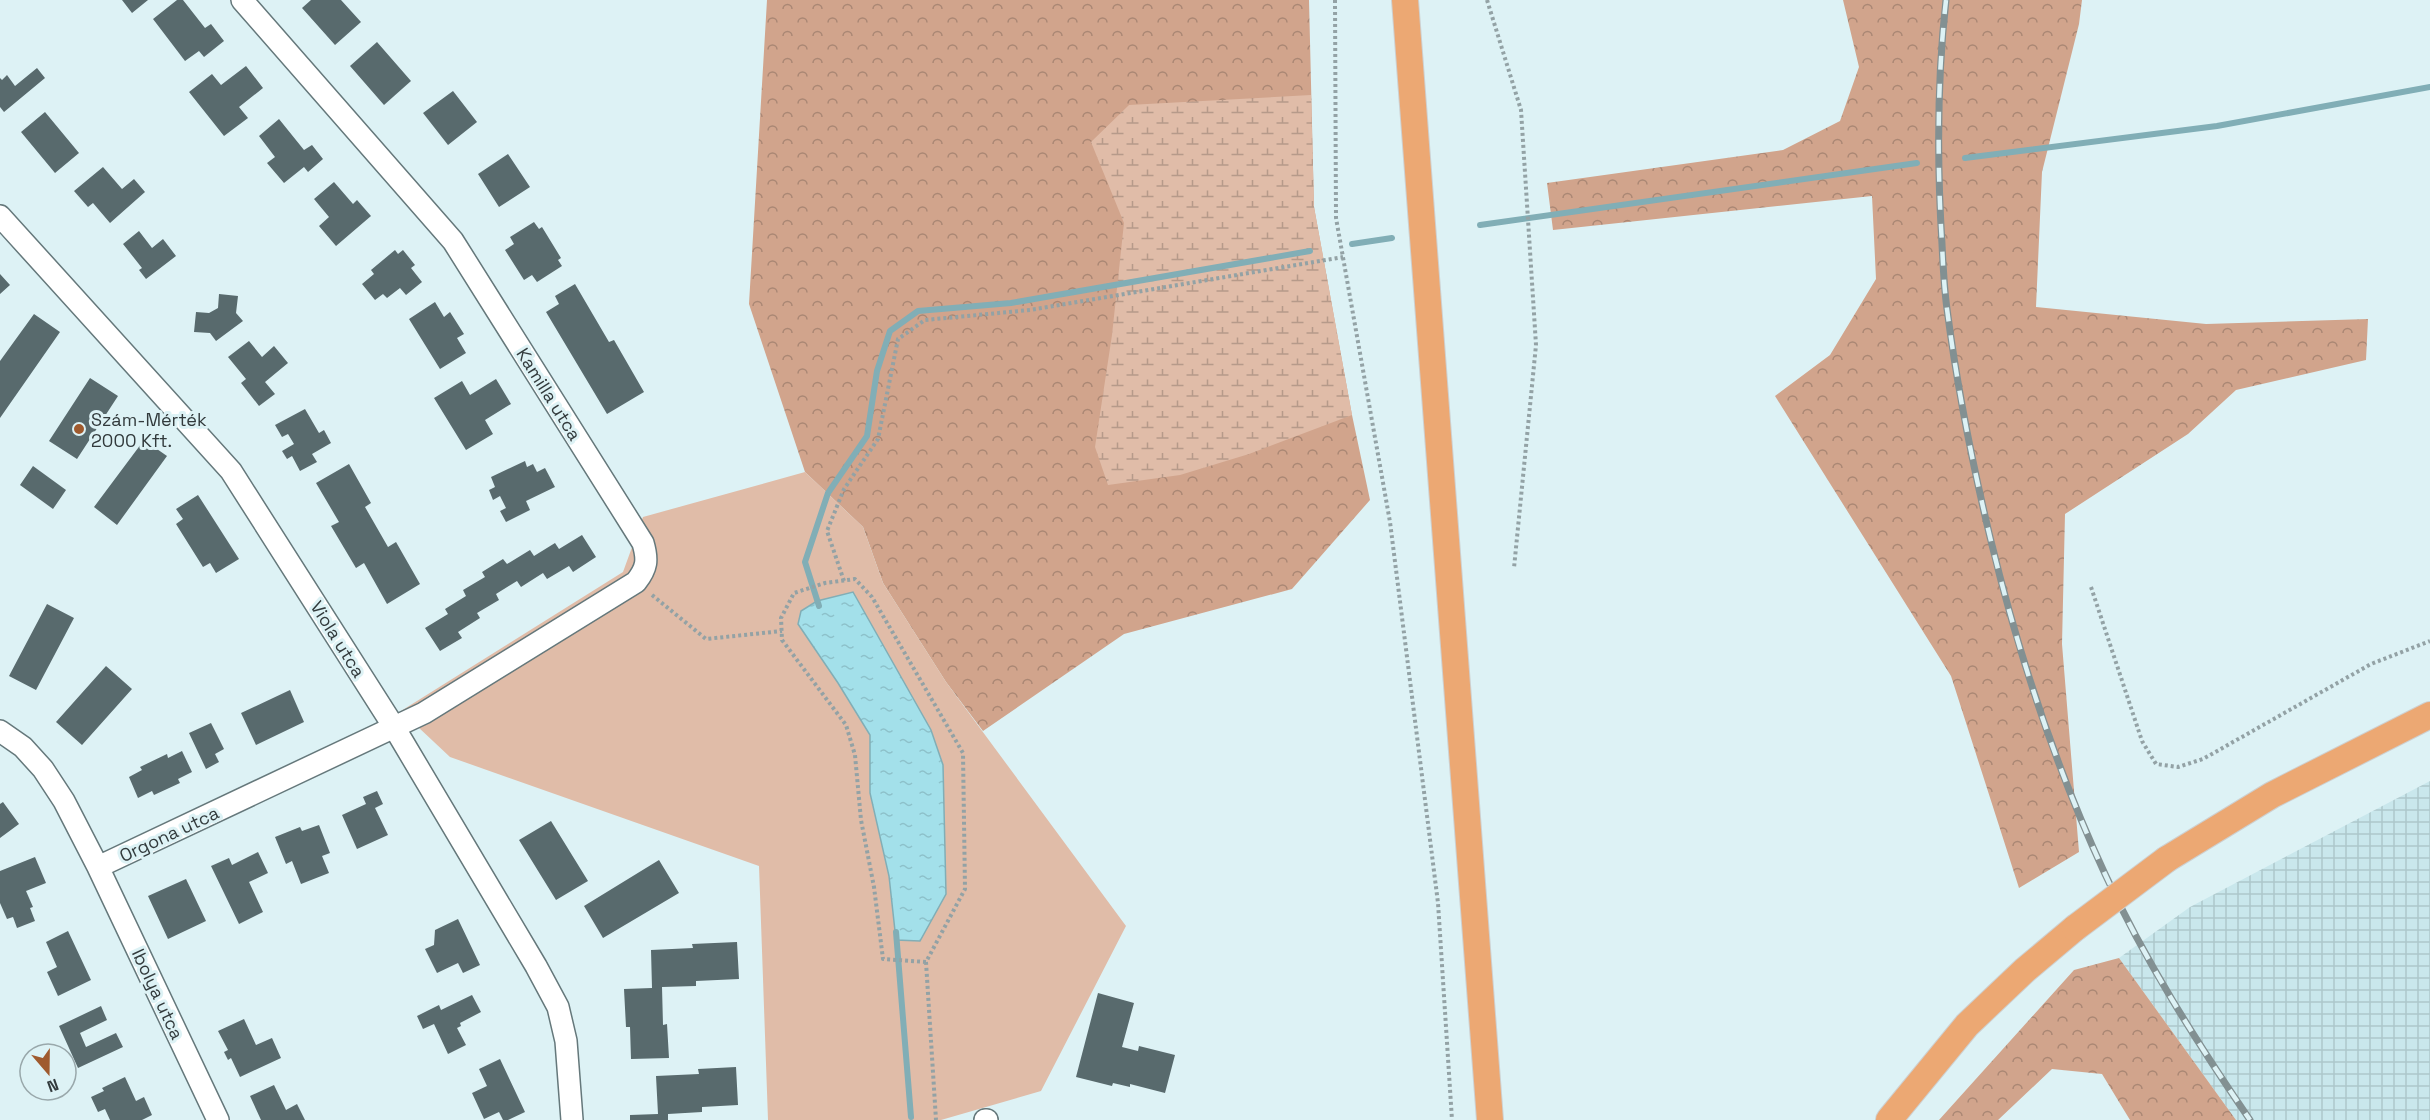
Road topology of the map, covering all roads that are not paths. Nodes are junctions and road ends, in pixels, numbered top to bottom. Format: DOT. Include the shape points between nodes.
graph roads {
  1 [pos="242,0"];
  2 [pos="1405,0"];
  3 [pos="0,216"];
  4 [pos="2430,715"];
  5 [pos="393,727"];
  6 [pos="0,730"];
  7 [pos="98,867"];
  8 [pos="218,1120"];
  9 [pos="572,1120"];
  10 [pos="1490,1120"];
  11 [pos="1889,1120"];
  1 -- 5 [label="street, Kamilla utca" via="453,241 642,543 647,557 645,571 636,582 424,713"];
  2 -- 10 [label="main road"];
  3 -- 5 [label="street, Viola utca" via="231,471"];
  4 -- 11 [label="main road, bridge" via="2272,795 2167,859 2074,928 1967,1025"];
  5 -- 7 [label="street, Orgona utca"];
  5 -- 9 [label="street, Viola utca" via="558,1007 566,1041"];
  6 -- 7 [label="street, Orgona utca" via="43,769"];
  7 -- 8 [label="street, Ibolya utca"];
}
